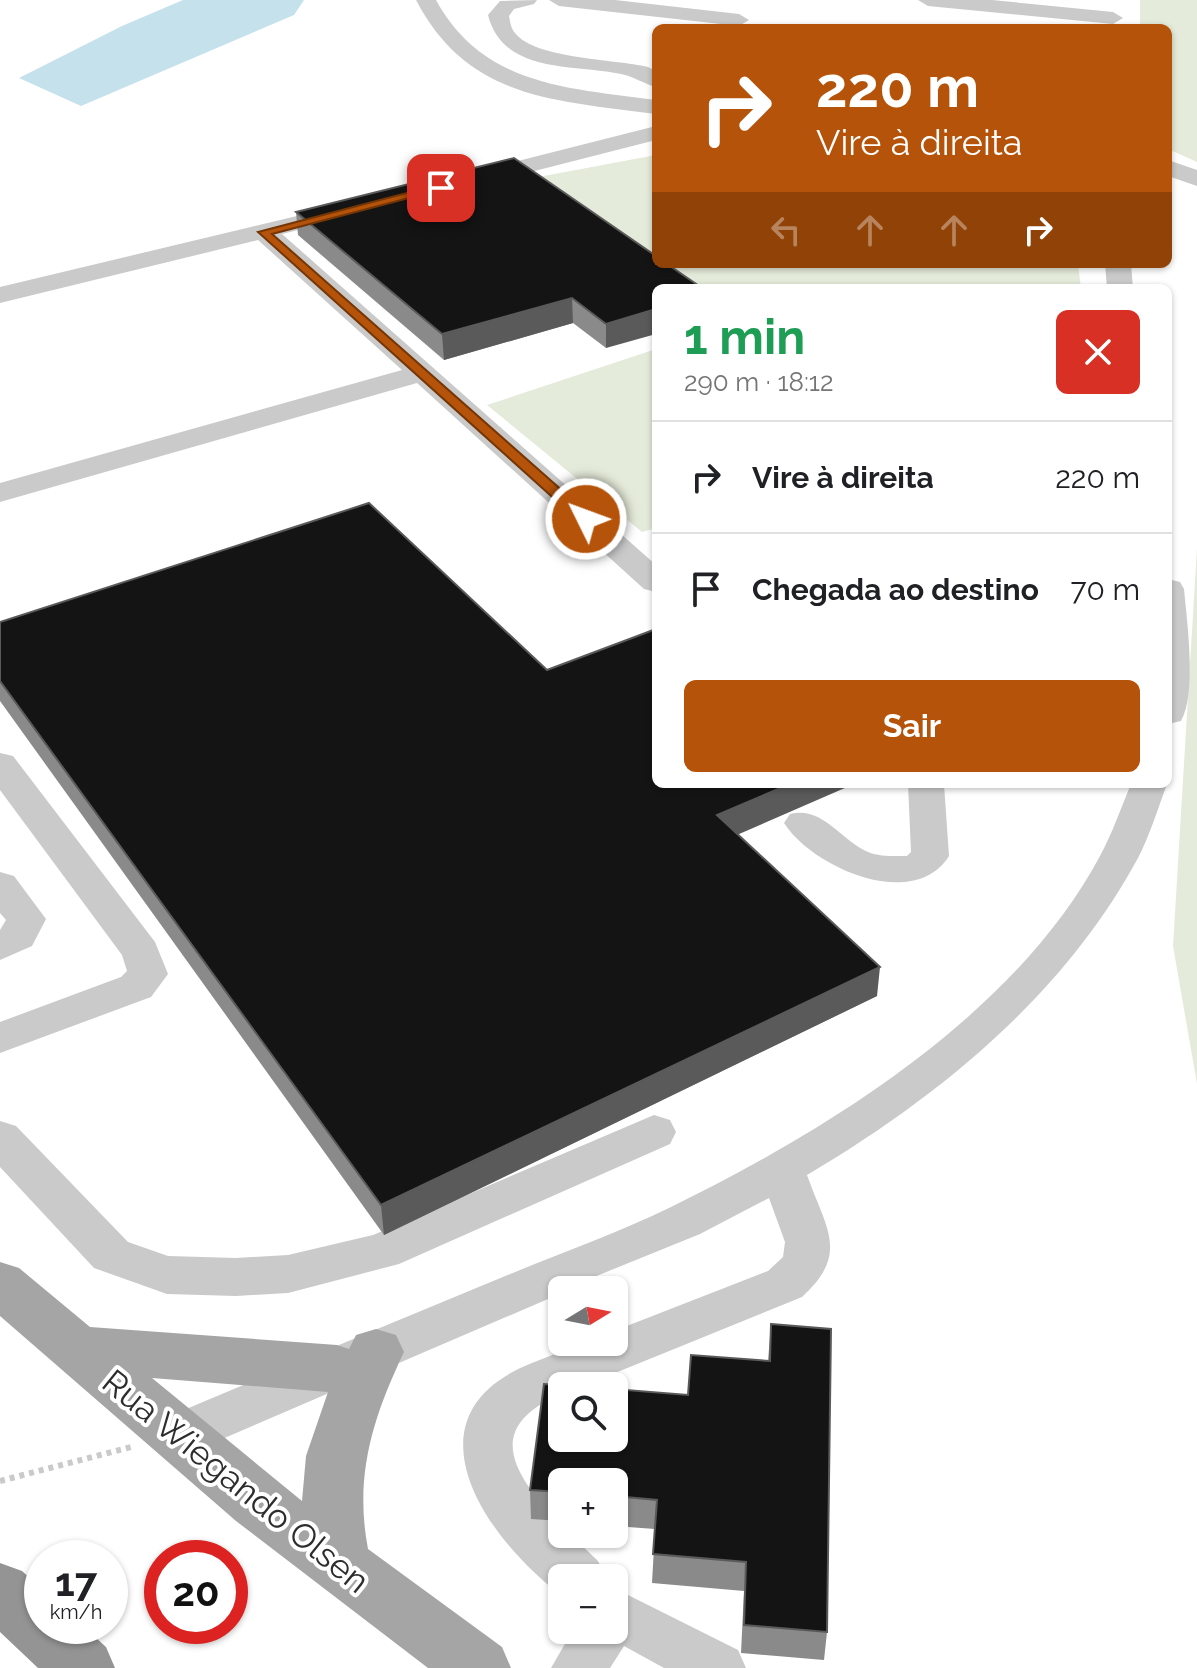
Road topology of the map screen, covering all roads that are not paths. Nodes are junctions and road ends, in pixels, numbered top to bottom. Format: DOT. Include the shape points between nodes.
graph roads {
  1 [pos="426,0"];
  2 [pos="527,0"];
  3 [pos="559,0"];
  4 [pos="928,0"];
  5 [pos="1114,15"];
  6 [pos="739,20"];
  7 [pos="652,92"];
  8 [pos="652,94"];
  9 [pos="652,134"];
  10 [pos="456,184"];
  11 [pos="367,206"];
  12 [pos="264,232"];
  13 [pos="0,295"];
  14 [pos="422,373"];
  15 [pos="0,493"];
  16 [pos="652,578"];
  17 [pos="1172,650"];
  18 [pos="1172,675"];
  19 [pos="0,764"];
  20 [pos="926,788"];
  21 [pos="1147,788"];
  22 [pos="803,823"];
  23 [pos="0,885"];
  24 [pos="0,946"];
  25 [pos="0,1038"];
  26 [pos="654,1132"];
  27 [pos="0,1138"];
  28 [pos="782,1170"];
  29 [pos="0,1284"];
  30 [pos="73,1349"];
  31 [pos="357,1361"];
  32 [pos="176,1436"];
  33 [pos="565,1564"];
  34 [pos="341,1568"];
  35 [pos="0,1591"];
  36 [pos="628,1620"];
  37 [pos="595,1644"];
  38 [pos="83,1668"];
  39 [pos="479,1668"];
  40 [pos="579,1668"];
  41 [pos="718,1668"];
  1 -- 8 [label="street" via="446,38 484,68 552,90"];
  2 -- 7 [label="street" via="507,5 498,15 500,30 510,42 548,58 637,70"];
  3 -- 6 [label="street"];
  4 -- 5 [label="street"];
  9 -- 10 [label="street"];
  11 -- 12 [label="street"];
  12 -- 13 [label="street"];
  12 -- 14 [label="street"];
  14 -- 15 [label="street"];
  14 -- 16 [label="street"];
  17 -- 18 [label="street"];
  19 -- 25 [label="street" via="141,952 148,974 136,987"];
  20 -- 22 [label="street" via="930,856 917,868 883,869 850,862"];
  21 -- 28 [label="street" via="1126,845 1095,895 1073,928 1002,1007 917,1080"];
  23 -- 24 [label="street" via="26,919 17,939"];
  26 -- 27 [label="street" via="382,1251 288,1274 236,1277 167,1275 111,1255"];
  28 -- 31 [label="street" via="684,1221"];
  28 -- 33 [label="street" via="808,1242 806,1265 785,1284 519,1390 490,1423 487,1459 512,1509"];
  29 -- 30 [label="main road, Rua Wiegando Olsen"];
  30 -- 31 [label="main road"];
  30 -- 32 [label="main road, Rua Wiegando Olsen"];
  31 -- 32 [label="street"];
  31 -- 34 [label="main road" via="334,1450 331,1525"];
  32 -- 34 [label="main road, Rua Wiegando Olsen"];
  34 -- 39 [label="main road, Rua Wiegando Olsen"];
  35 -- 38 [label="highway"];
  36 -- 41 [label="street"];
  37 -- 40 [label="street"];
}
